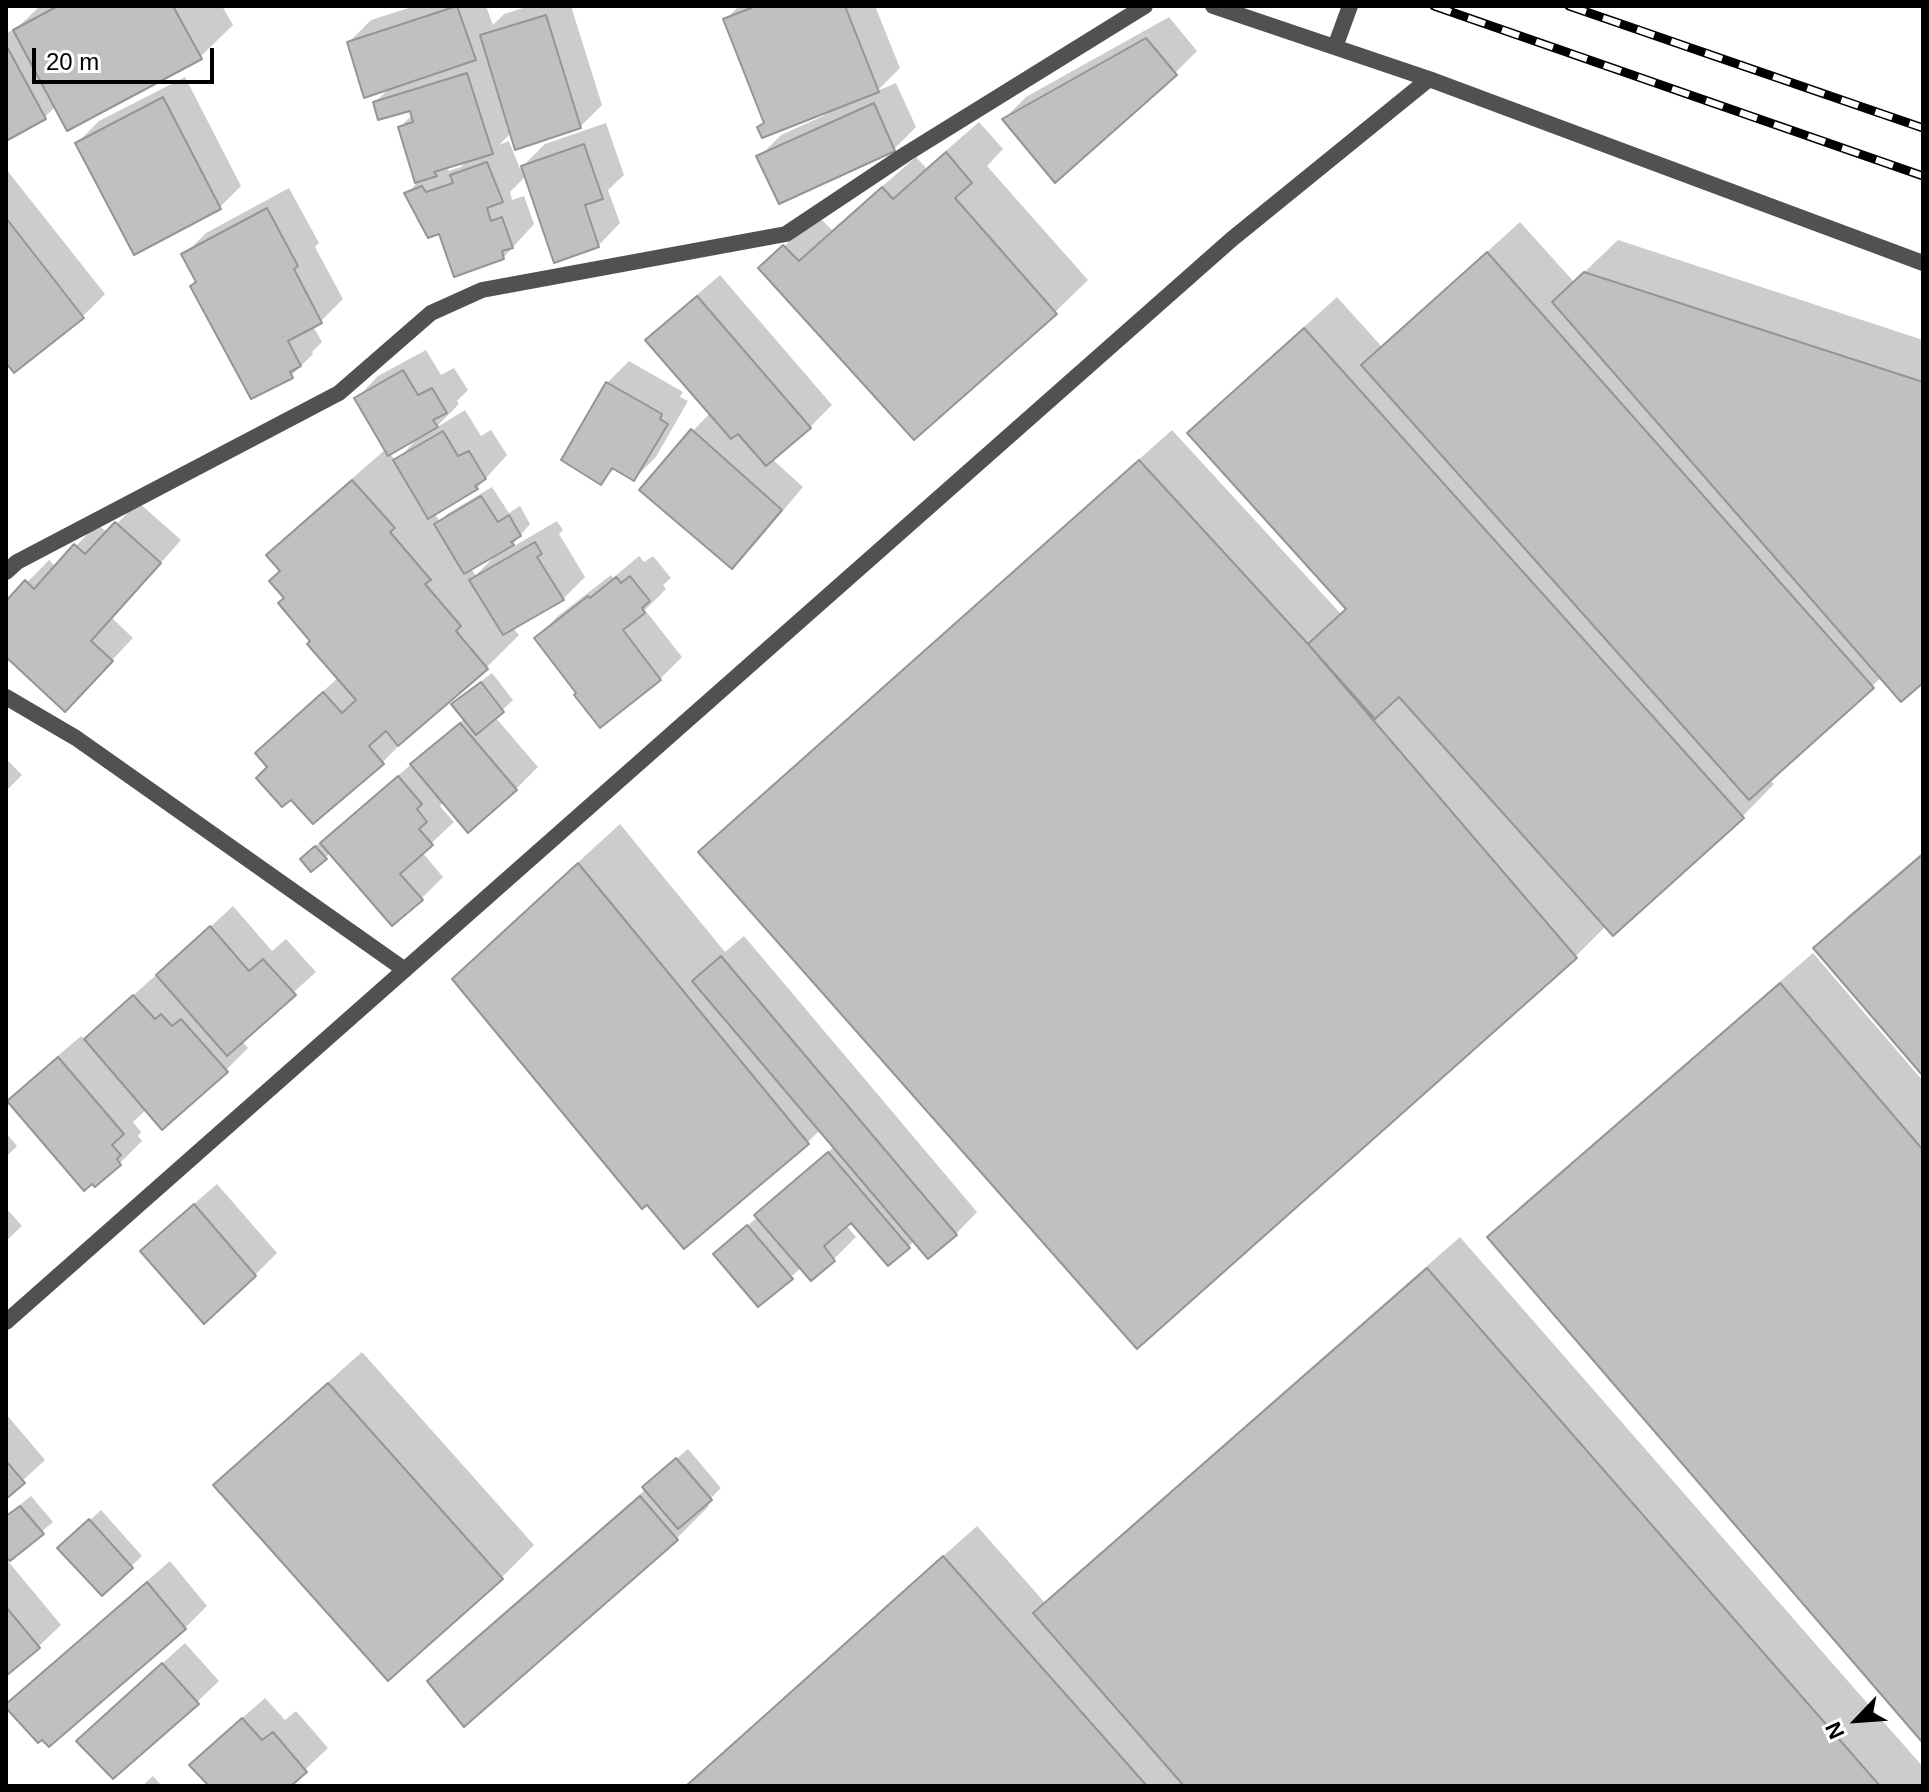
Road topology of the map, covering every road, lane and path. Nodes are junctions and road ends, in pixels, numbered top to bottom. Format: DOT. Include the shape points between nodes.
graph roads {
  1 [pos="1145,6"];
  2 [pos="1213,6"];
  3 [pos="1350,6"];
  4 [pos="1335,47"];
  5 [pos="1429,79"];
  6 [pos="1923,263"];
  7 [pos="6,572"];
  8 [pos="6,697"];
  9 [pos="405,970"];
  10 [pos="6,1322"];
  1 -- 7 [label="street" via="786,234 482,290 431,313 339,393"];
  2 -- 4 [label="street"];
  3 -- 4 [label="street"];
  4 -- 5 [label="street"];
  5 -- 6 [label="street"];
  5 -- 9 [label="street" via="1232,239"];
  8 -- 9 [label="street" via="76,738"];
  9 -- 10 [label="street"];
}
